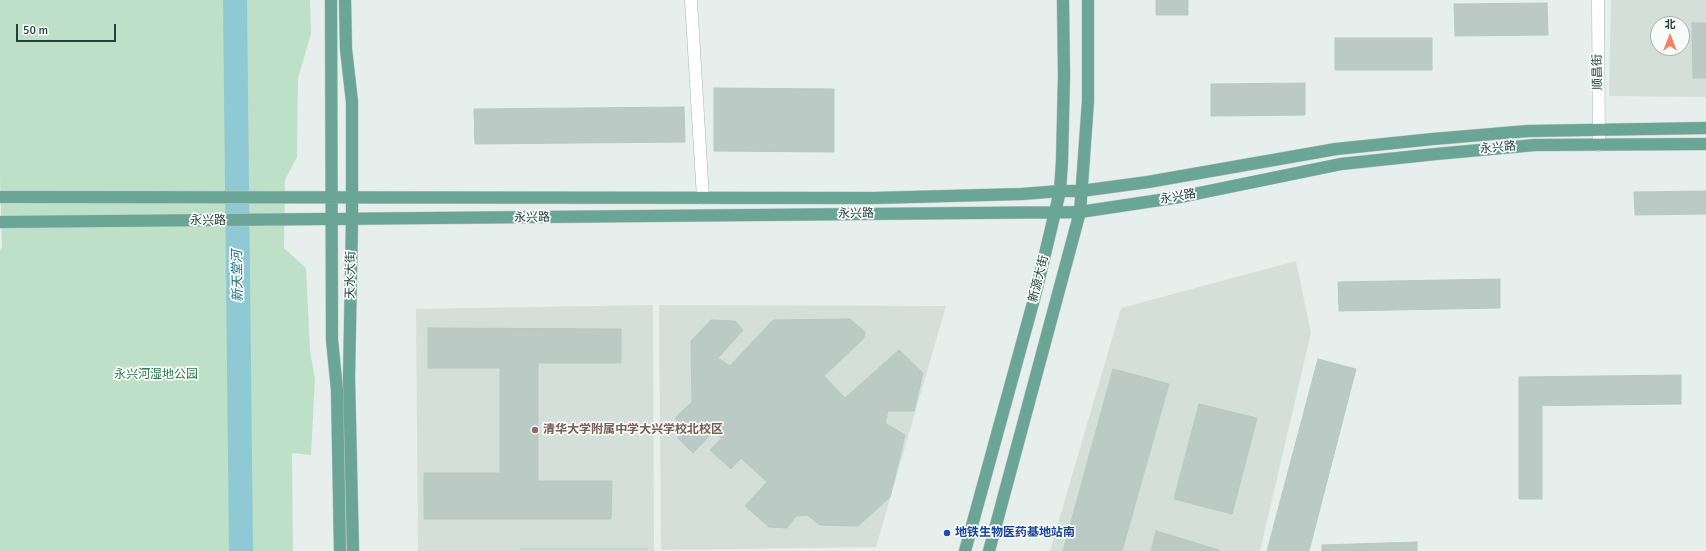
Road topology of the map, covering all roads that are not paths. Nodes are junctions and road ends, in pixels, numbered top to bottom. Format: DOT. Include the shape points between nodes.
graph roads {
  1 [pos="331,0"];
  2 [pos="345,0"];
  3 [pos="691,0"];
  4 [pos="1063,0"];
  5 [pos="1088,0"];
  6 [pos="1598,0"];
  7 [pos="1706,128"];
  8 [pos="1599,130"];
  9 [pos="1706,144"];
  10 [pos="1599,145"];
  11 [pos="1060,191"];
  12 [pos="1081,191"];
  13 [pos="0,197"];
  14 [pos="332,198"];
  15 [pos="352,198"];
  16 [pos="703,198"];
  17 [pos="1055,212"];
  18 [pos="1080,212"];
  19 [pos="332,220"];
  20 [pos="352,220"];
  21 [pos="0,222"];
  22 [pos="340,551"];
  23 [pos="353,551"];
  24 [pos="965,551"];
  25 [pos="989,551"];
  1 -- 14 [label="main road, 天水大街"];
  2 -- 15 [label="main road, 天水大街" via="346,49 352,102"];
  3 -- 16 [label="street"];
  4 -- 11 [label="main road, 新源大街" via="1064,76"];
  5 -- 12 [label="main road, 新源大街" via="1088,101"];
  6 -- 8 [label="street, 顺昌街"];
  7 -- 8 [label="main road, 永兴路"];
  8 -- 10 [label="street, 顺昌街"];
  8 -- 12 [label="main road, 永兴路" via="1528,131 1343,148"];
  9 -- 10 [label="main road, 永兴路"];
  10 -- 18 [label="main road, 永兴路" via="1535,145 1341,164 1180,197"];
  11 -- 12 [label="main road, 永兴路"];
  11 -- 16 [label="main road, 永兴路" via="874,198"];
  11 -- 17 [label="main road, 新源大街"];
  12 -- 18 [label="main road, 新源大街"];
  13 -- 14 [label="main road, 永兴路"];
  14 -- 15 [label="main road, 永兴路"];
  14 -- 19 [label="main road, 天水大街"];
  15 -- 16 [label="main road, 永兴路"];
  15 -- 20 [label="main road, 天水大街"];
  17 -- 18 [label="main road, 永兴路"];
  17 -- 20 [label="main road, 永兴路"];
  17 -- 24 [label="main road, 新源大街" via="1034,299"];
  18 -- 25 [label="main road, 新源大街"];
  19 -- 20 [label="main road, 永兴路"];
  19 -- 21 [label="main road, 永兴路"];
  19 -- 22 [label="main road, 天水大街" via="332,340 337,390"];
  20 -- 23 [label="main road, 天水大街" via="349,378"];
}
